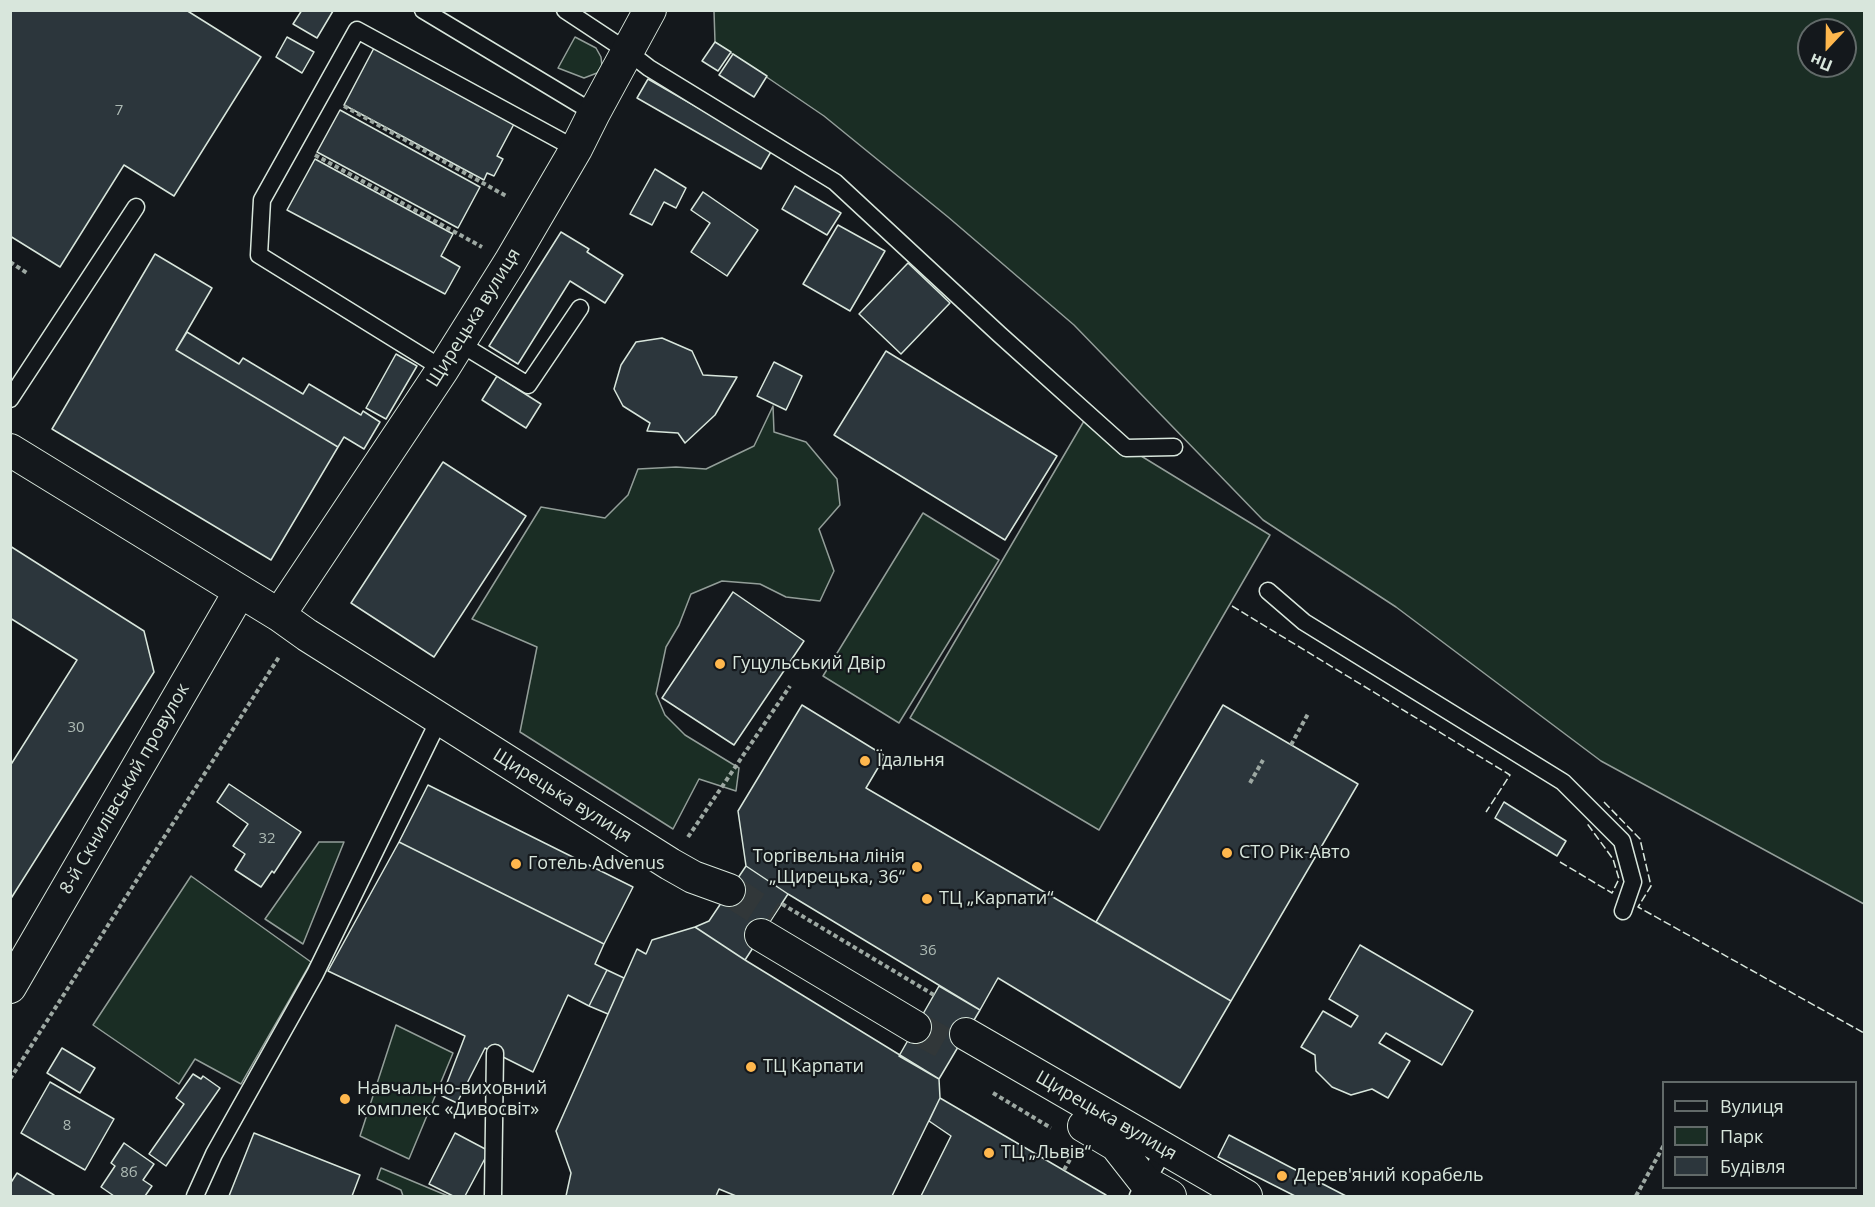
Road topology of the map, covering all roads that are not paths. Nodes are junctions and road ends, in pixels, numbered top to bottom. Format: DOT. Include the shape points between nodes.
graph roads {
  1 [pos="423,10"];
  2 [pos="565,10"];
  3 [pos="650,10"];
  4 [pos="627,51"];
  5 [pos="594,113"];
  6 [pos="576,149"];
  7 [pos="136,207"];
  8 [pos="580,308"];
  9 [pos="451,356"];
  10 [pos="10,399"];
  11 [pos="1174,447"];
  12 [pos="10,450"];
  13 [pos="240,591"];
  14 [pos="1268,591"];
  15 [pos="279,615"];
  16 [pos="440,718"];
  17 [pos="724,899"];
  18 [pos="1623,911"];
  19 [pos="772,919"];
  20 [pos="10,987"];
  21 [pos="925,1011"];
  22 [pos="495,1053"];
  23 [pos="1164,1150"];
  24 [pos="1151,1192"];
  25 [pos="195,1197"];
  26 [pos="493,1197"];
  27 [pos="1246,1197"];
  1 -- 5 [label="lane"];
  2 -- 4 [label="lane"];
  3 -- 4 [label="street, Щирецька вулиця"];
  4 -- 5 [label="street, Щирецька вулиця"];
  4 -- 11 [label="lane" via="835,182 1126,448"];
  5 -- 6 [label="street, Щирецька вулиця"];
  6 -- 9 [label="street, Щирецька вулиця"];
  6 -- 9 [label="lane" via="357,30 262,200 259,255"];
  7 -- 10 [label="lane"];
  8 -- 9 [label="lane" via="528,385"];
  9 -- 15 [label="street, Щирецька вулиця"];
  12 -- 13 [label="street, Щирецька вулиця"];
  13 -- 15 [label="street, Щирецька вулиця"];
  13 -- 20 [label="street, 8-й Скнилівський провулок"];
  14 -- 18 [label="lane" via="1304,622 1563,782 1622,841 1633,882"];
  15 -- 16 [label="street, Щирецька вулиця"];
  16 -- 17 [label="street, Щирецька вулиця"];
  16 -- 25 [label="lane" via="315,974 214,1154"];
  19 -- 21 [label="street"];
  22 -- 26 [label="lane"];
  23 -- 24 [label="lane"];
  23 -- 24 [label="street, Щирецька вулиця" via="970,1047 1116,1145"];
  23 -- 27 [label="street, Щирецька вулиця"];
}
